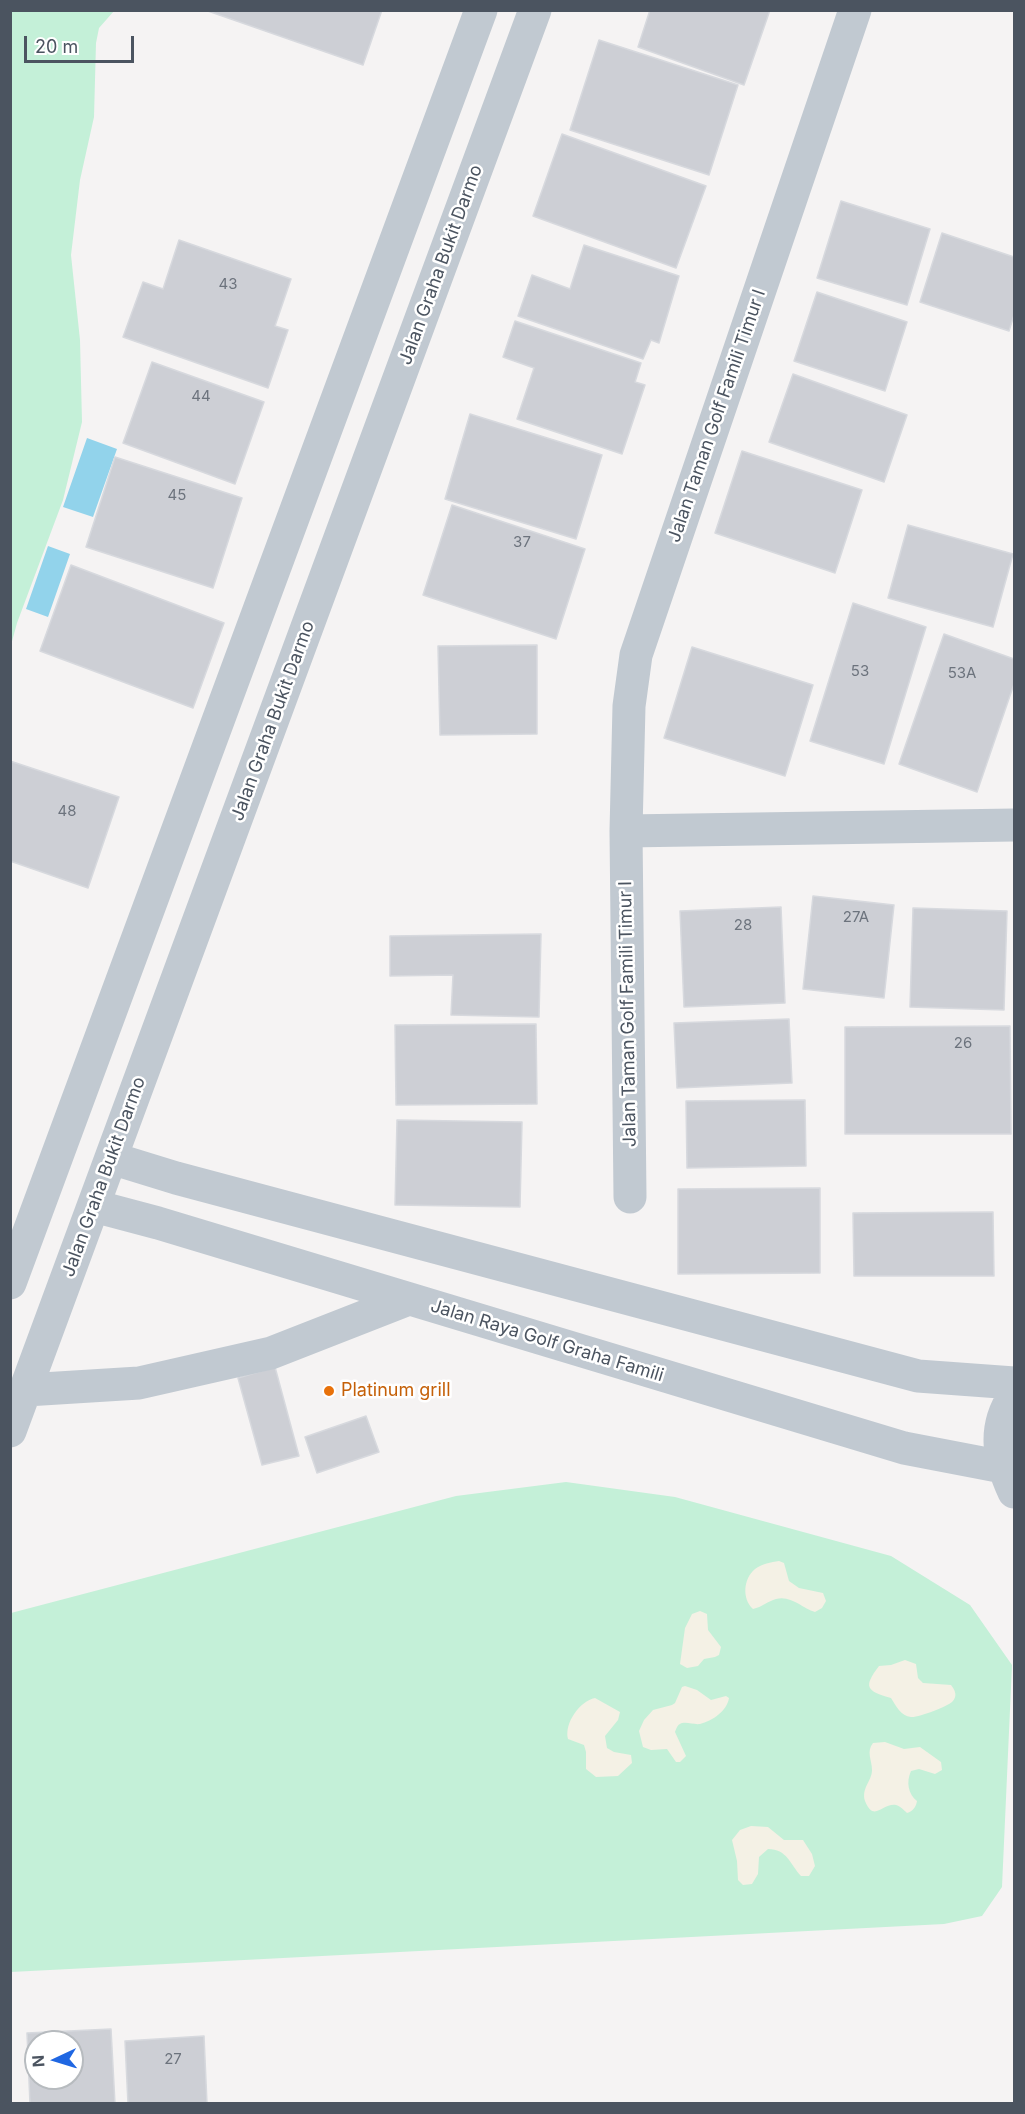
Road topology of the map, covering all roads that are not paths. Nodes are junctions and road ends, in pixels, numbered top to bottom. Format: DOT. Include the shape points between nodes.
graph roads {
  1 [pos="481,10"];
  2 [pos="535,10"];
  3 [pos="855,10"];
  4 [pos="1014,825"];
  5 [pos="626,831"];
  6 [pos="111,1158"];
  7 [pos="630,1197"];
  8 [pos="94,1206"];
  9 [pos="10,1283"];
  10 [pos="409,1299"];
  11 [pos="1014,1383"];
  12 [pos="26,1390"];
  13 [pos="1014,1396"];
  14 [pos="10,1431"];
  15 [pos="1009,1480"];
  1 -- 9 [label="street"];
  2 -- 6 [label="street, Jalan Graha Bukit Darmo"];
  3 -- 5 [label="street, Jalan Taman Golf Famili Timur I" via="636,655 629,706"];
  4 -- 5 [label="street"];
  5 -- 7 [label="street, Jalan Taman Golf Famili Timur I"];
  6 -- 8 [label="street, Jalan Graha Bukit Darmo"];
  6 -- 11 [label="street" via="918,1376"];
  8 -- 10 [label="street, Jalan Raya Golf Graha Famili"];
  8 -- 12 [label="street, Jalan Graha Bukit Darmo"];
  10 -- 12 [label="street" via="271,1353 139,1383"];
  10 -- 15 [label="street, Jalan Raya Golf Graha Famili"];
  12 -- 14 [label="street, Jalan Graha Bukit Darmo"];
  13 -- 15 [label="street" via="1000,1438"];
}
